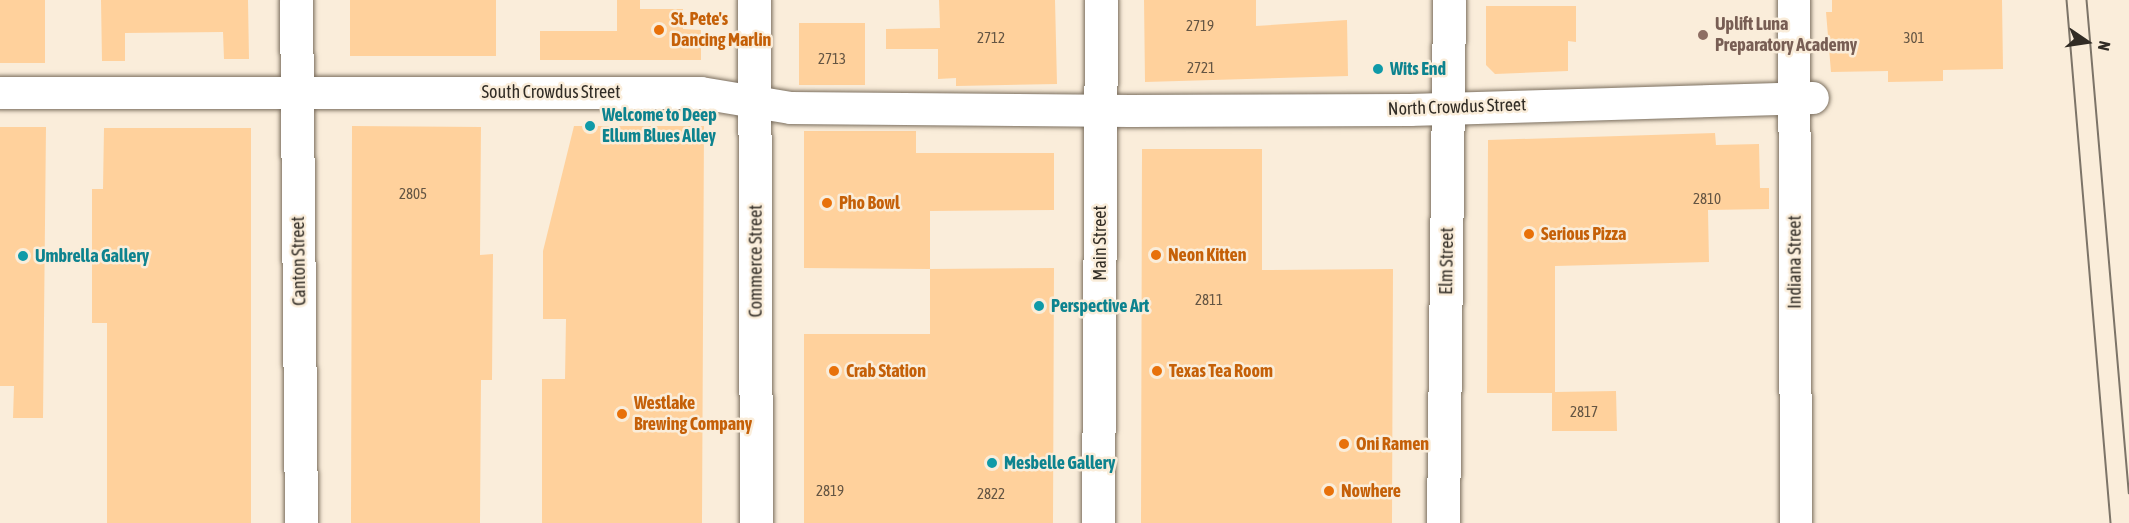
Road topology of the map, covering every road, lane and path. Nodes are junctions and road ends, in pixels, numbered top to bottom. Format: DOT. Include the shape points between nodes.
graph roads {
  1 [pos="296,0"];
  2 [pos="754,0"];
  3 [pos="1101,0"];
  4 [pos="1449,0"];
  5 [pos="1794,0"];
  6 [pos="297,92"];
  7 [pos="0,93"];
  8 [pos="1804,99"];
  9 [pos="755,101"];
  10 [pos="1449,108"];
  11 [pos="1101,111"];
  12 [pos="301,523"];
  13 [pos="756,523"];
  14 [pos="1098,523"];
  15 [pos="1443,523"];
  16 [pos="1796,523"];
  1 -- 6 [label="main road, Canton Street"];
  2 -- 9 [label="main road, Commerce Street"];
  3 -- 11 [label="main road, Main Street"];
  4 -- 10 [label="main road, Elm Street"];
  5 -- 8 [label="street, Indiana Street"];
  6 -- 7 [label="street, South Crowdus Street"];
  6 -- 9 [label="street, South Crowdus Street" via="701,93"];
  6 -- 12 [label="main road, Canton Street"];
  8 -- 10 [label="street, North Crowdus Street"];
  8 -- 16 [label="street, Indiana Street"];
  9 -- 11 [label="street, South Crowdus Street" via="799,108"];
  9 -- 13 [label="main road, Commerce Street"];
  10 -- 11 [label="street, North Crowdus Street"];
  10 -- 15 [label="main road, Elm Street"];
  11 -- 14 [label="main road, Main Street"];
}
